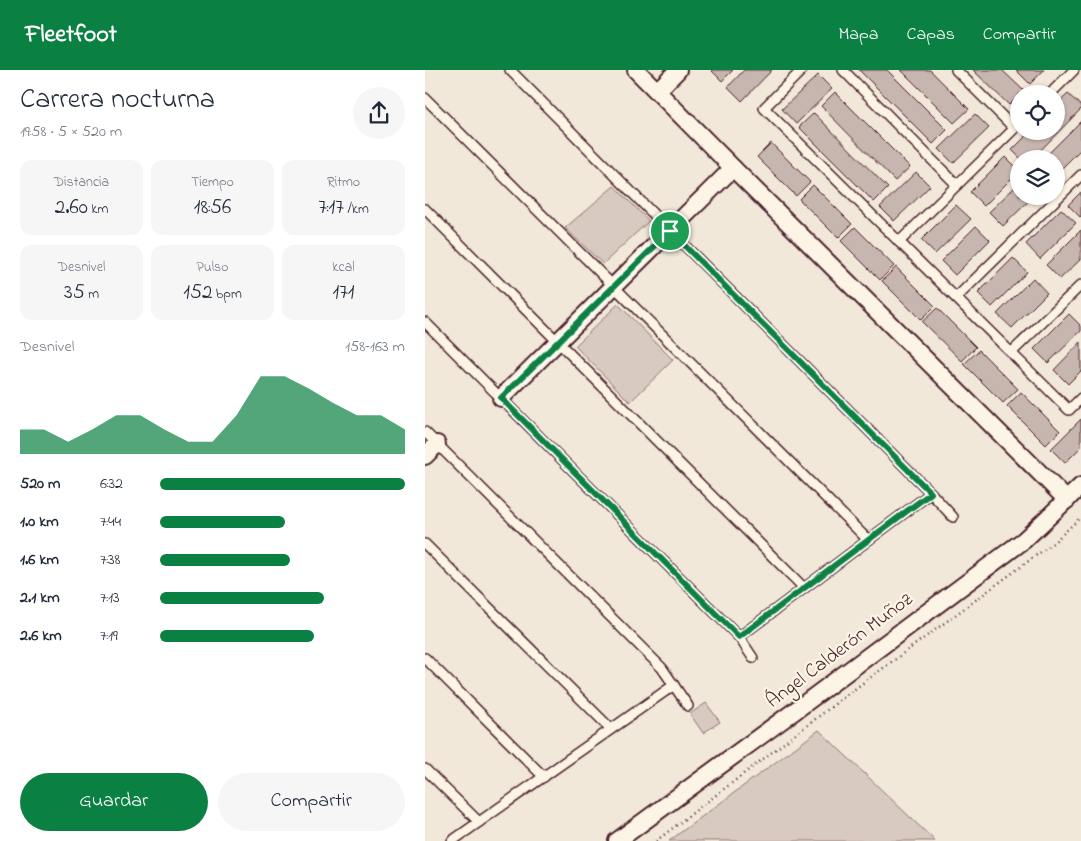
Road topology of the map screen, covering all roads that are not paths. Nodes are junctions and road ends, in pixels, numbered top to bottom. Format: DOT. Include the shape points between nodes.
graph roads {
  1 [pos="509,70"];
  2 [pos="636,70"];
  3 [pos="678,70"];
  4 [pos="803,70"];
  5 [pos="843,70"];
  6 [pos="956,70"];
  7 [pos="1074,70"];
  8 [pos="1081,77"];
  9 [pos="1059,85"];
  10 [pos="657,91"];
  11 [pos="425,98"];
  12 [pos="1010,120"];
  13 [pos="1010,133"];
  14 [pos="733,168"];
  15 [pos="1081,175"];
  16 [pos="957,185"];
  17 [pos="425,209"];
  18 [pos="670,231"];
  19 [pos="899,242"];
  20 [pos="1081,285"];
  21 [pos="614,286"];
  22 [pos="956,298"];
  23 [pos="425,322"];
  24 [pos="558,342"];
  25 [pos="1011,353"];
  26 [pos="501,398"];
  27 [pos="1081,398"];
  28 [pos="425,432"];
  29 [pos="437,444"];
  30 [pos="425,456"];
  31 [pos="1081,486"];
  32 [pos="931,493"];
  33 [pos="1067,500"];
  34 [pos="953,518"];
  35 [pos="868,540"];
  36 [pos="425,544"];
  37 [pos="804,588"];
  38 [pos="739,637"];
  39 [pos="425,658"];
  40 [pos="753,658"];
  41 [pos="674,685"];
  42 [pos="688,706"];
  43 [pos="611,729"];
  44 [pos="425,769"];
  45 [pos="544,776"];
  46 [pos="479,822"];
  47 [pos="452,841"];
  48 [pos="617,841"];
  1 -- 18 [label="lane"];
  2 -- 10 [label="street"];
  3 -- 10 [label="street"];
  4 -- 19 [label="lane" via="764,108"];
  5 -- 16 [label="lane"];
  6 -- 12 [label="lane"];
  7 -- 8 [label="lane"];
  7 -- 9 [label="lane"];
  10 -- 14 [label="street"];
  11 -- 21 [label="lane"];
  13 -- 16 [label="lane"];
  14 -- 18 [label="street"];
  14 -- 33 [label="street"];
  15 -- 22 [label="lane"];
  16 -- 19 [label="lane"];
  17 -- 24 [label="lane"];
  18 -- 21 [label="street"];
  18 -- 32 [label="lane"];
  19 -- 22 [label="lane"];
  20 -- 25 [label="lane"];
  21 -- 24 [label="street"];
  21 -- 35 [label="lane"];
  22 -- 25 [label="lane"];
  23 -- 26 [label="lane"];
  24 -- 26 [label="street"];
  24 -- 37 [label="lane"];
  25 -- 27 [label="lane" via="1069,410"];
  26 -- 38 [label="lane"];
  28 -- 29 [label="lane"];
  29 -- 30 [label="street"];
  29 -- 41 [label="lane" via="661,668"];
  31 -- 33 [label="street, Ángel Calderón Muñoz"];
  32 -- 34 [label="lane"];
  32 -- 35 [label="lane"];
  33 -- 48 [label="street, Ángel Calderón Muñoz" via="1025,540"];
  35 -- 37 [label="lane"];
  36 -- 43 [label="lane"];
  37 -- 38 [label="lane"];
  38 -- 40 [label="lane"];
  39 -- 45 [label="lane"];
  41 -- 42 [label="lane"];
  41 -- 43 [label="lane"];
  43 -- 45 [label="lane"];
  44 -- 46 [label="lane"];
  45 -- 46 [label="lane"];
  46 -- 47 [label="lane"];
}
